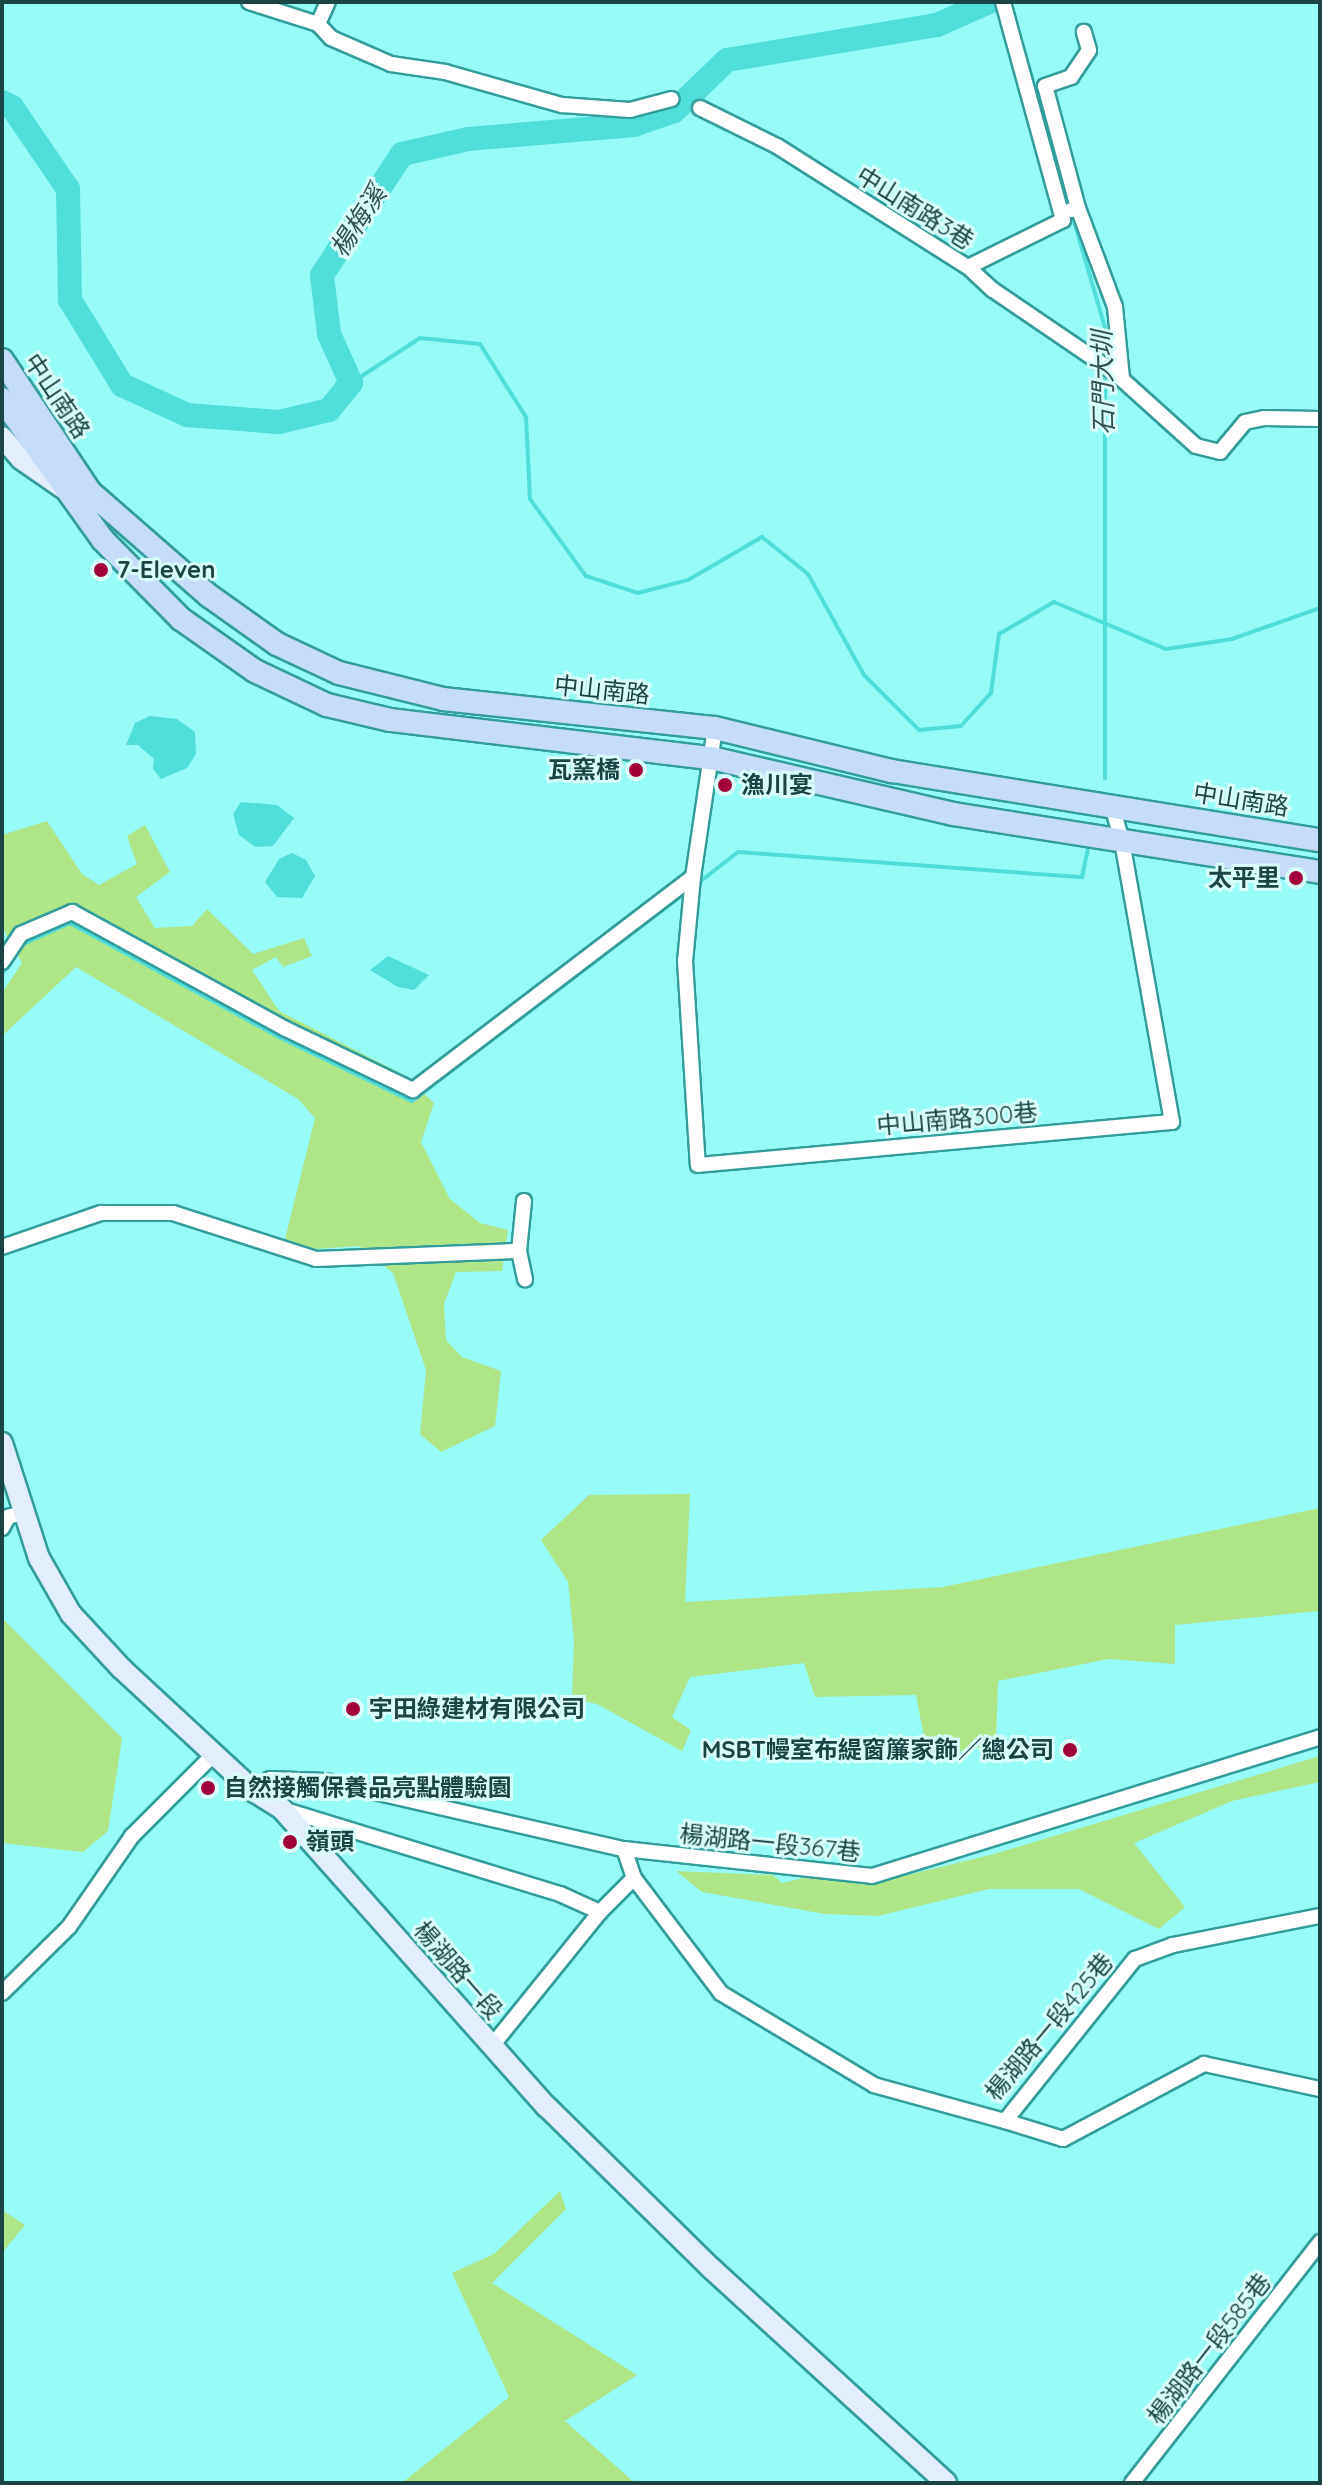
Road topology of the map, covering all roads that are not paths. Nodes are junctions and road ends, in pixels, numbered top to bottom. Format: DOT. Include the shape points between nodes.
graph roads {
  1 [pos="249,2"];
  2 [pos="328,2"];
  3 [pos="1003,2"];
  4 [pos="318,24"];
  5 [pos="1084,32"];
  6 [pos="672,99"];
  7 [pos="700,108"];
  8 [pos="1078,208"];
  9 [pos="1062,213"];
  10 [pos="968,267"];
  11 [pos="2,360"];
  12 [pos="1118,376"];
  13 [pos="2,399"];
  14 [pos="1320,419"];
  15 [pos="2,437"];
  16 [pos="63,489"];
  17 [pos="90,492"];
  18 [pos="715,728"];
  19 [pos="711,758"];
  20 [pos="1112,806"];
  21 [pos="1320,840"];
  22 [pos="1122,841"];
  23 [pos="1320,872"];
  24 [pos="693,884"];
  25 [pos="2,962"];
  26 [pos="524,1201"];
  27 [pos="2,1247"];
  28 [pos="519,1251"];
  29 [pos="525,1279"];
  30 [pos="2,1443"];
  31 [pos="9,1518"];
  32 [pos="1320,1737"];
  33 [pos="214,1754"];
  34 [pos="255,1792"];
  35 [pos="282,1809"];
  36 [pos="624,1849"];
  37 [pos="634,1878"];
  38 [pos="600,1912"];
  39 [pos="1320,1916"];
  40 [pos="2,1993"];
  41 [pos="491,2047"];
  42 [pos="1320,2089"];
  43 [pos="1005,2121"];
  44 [pos="1320,2242"];
  45 [pos="946,2483"];
  46 [pos="1132,2483"];
  1 -- 4 [label="street"];
  2 -- 4 [label="street"];
  3 -- 9 [label="street"];
  4 -- 6 [label="street" via="331,38 391,64 445,72 562,105 630,110"];
  5 -- 8 [label="street" via="1089,50 1071,77 1045,86"];
  7 -- 10 [label="street, 中山南路3巷" via="777,146"];
  8 -- 9 [label="street"];
  8 -- 12 [label="street" via="1115,307"];
  9 -- 10 [label="street" via="1063,220"];
  10 -- 12 [label="street, 中山南路3巷"];
  11 -- 17 [label="main road, 中山南路"];
  12 -- 14 [label="street" via="1211,454 1220,452 1245,422 1287,416"];
  13 -- 16 [label="main road, 中山南路"];
  15 -- 16 [label="street" via="21,459"];
  16 -- 17 [label="street"];
  16 -- 19 [label="main road, 中山南路" via="103,540 181,619 255,671 327,705 390,720"];
  17 -- 18 [label="main road, 中山南路" via="220,603 277,644 339,673 443,699"];
  18 -- 19 [label="street"];
  18 -- 20 [label="main road, 中山南路" via="892,771"];
  19 -- 22 [label="main road, 中山南路" via="954,814"];
  19 -- 24 [label="street"];
  20 -- 21 [label="main road, 中山南路"];
  20 -- 22 [label="street, 中山南路300巷"];
  22 -- 23 [label="main road, 中山南路"];
  22 -- 24 [label="street, 中山南路300巷" via="1172,1122 698,1165 686,990"];
  24 -- 25 [label="street" via="413,1090 286,1029 72,912 21,934"];
  26 -- 28 [label="street"];
  27 -- 28 [label="street" via="101,1213 159,1213 316,1259"];
  28 -- 29 [label="street"];
  30 -- 31 [label="street, 楊湖路一段"];
  31 -- 33 [label="street, 楊湖路一段" via="71,1614"];
  32 -- 36 [label="street, 楊湖路一段367巷" via="872,1876"];
  33 -- 34 [label="street, 楊湖路一段"];
  33 -- 40 [label="street" via="132,1836 69,1927"];
  34 -- 35 [label="street, 楊湖路一段"];
  34 -- 36 [label="street, 楊湖路一段367巷" via="270,1779 326,1781"];
  35 -- 38 [label="street" via="560,1894"];
  35 -- 41 [label="street, 楊湖路一段"];
  36 -- 37 [label="street, 楊湖路一段425巷"];
  37 -- 38 [label="street"];
  37 -- 43 [label="street, 楊湖路一段425巷" via="721,1993 874,2085"];
  38 -- 41 [label="street"];
  39 -- 43 [label="street, 楊湖路一段425巷" via="1173,1945 1135,1959"];
  41 -- 45 [label="street, 楊湖路一段" via="712,2269"];
  42 -- 43 [label="street" via="1204,2064 1063,2139"];
  44 -- 46 [label="street, 楊湖路一段585巷"];
}
